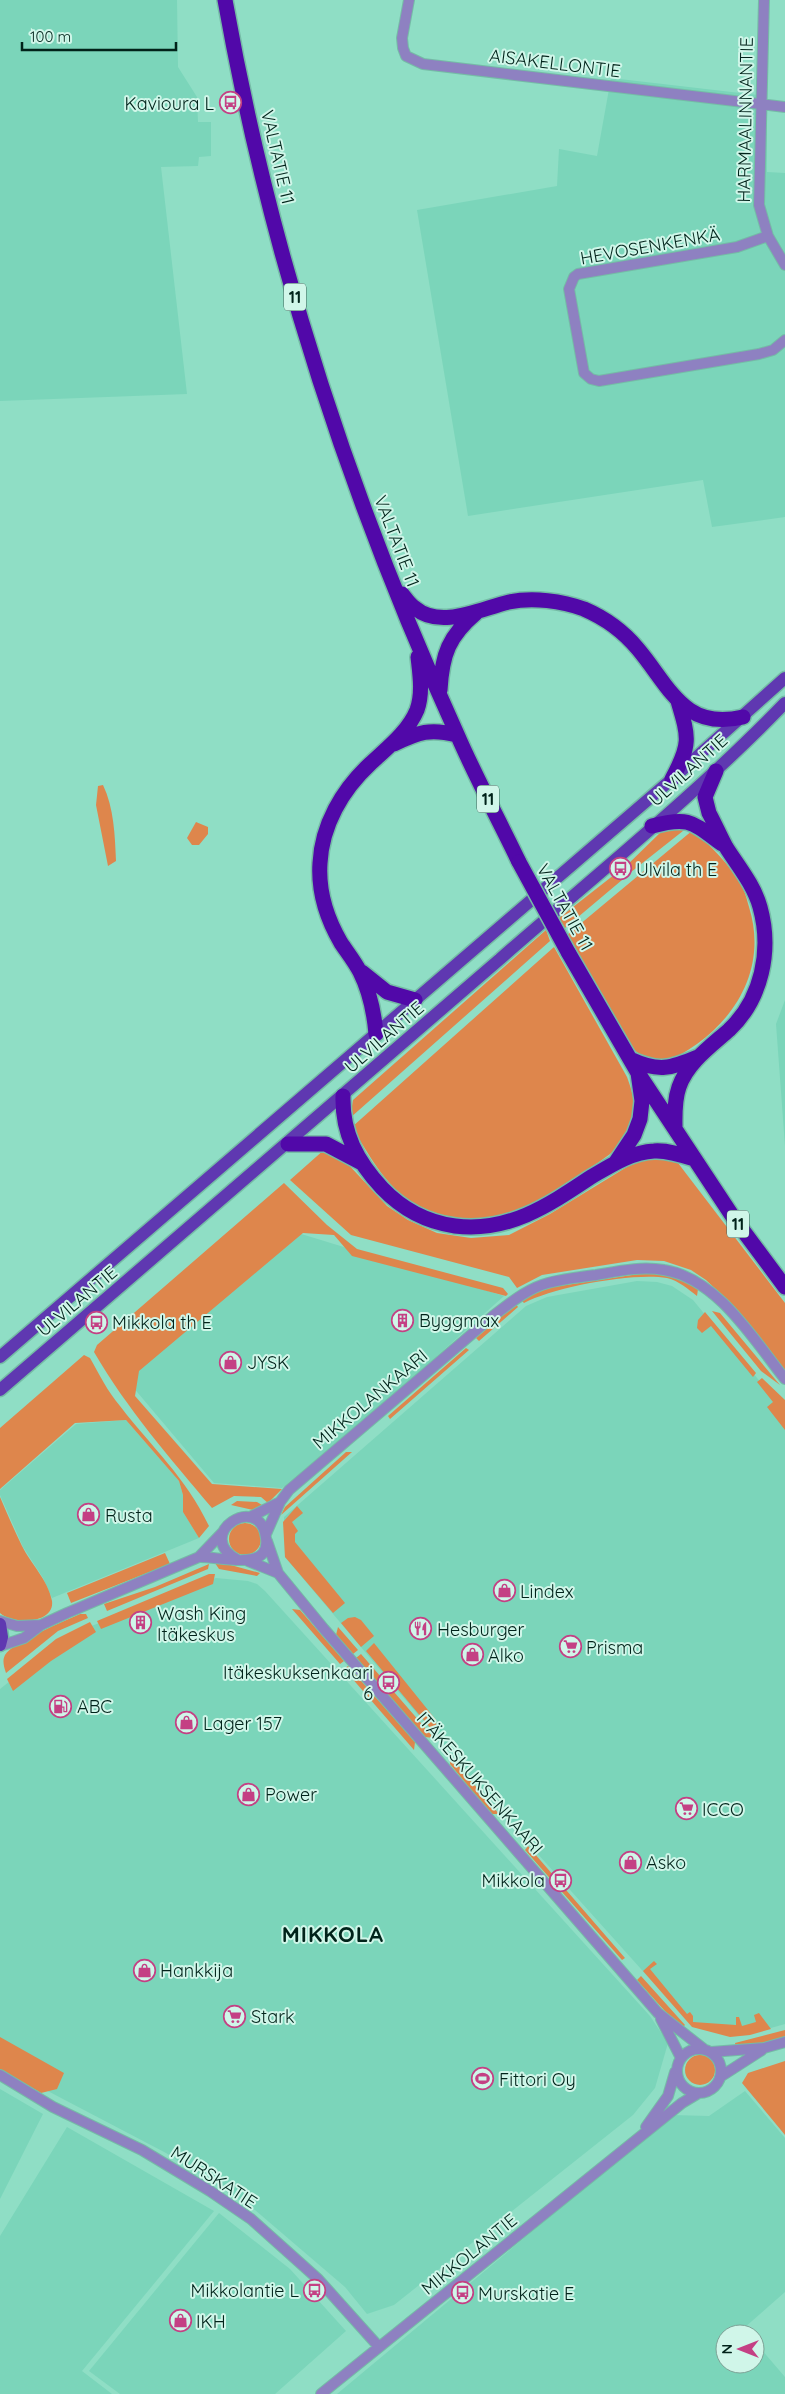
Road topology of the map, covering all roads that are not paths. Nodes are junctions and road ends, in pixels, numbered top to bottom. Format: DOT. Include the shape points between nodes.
graph roads {
  1 [pos="225,0"];
  2 [pos="409,0"];
  3 [pos="764,0"];
  4 [pos="760,103"];
  5 [pos="785,107"];
  6 [pos="768,236"];
  7 [pos="785,265"];
  8 [pos="785,340"];
  9 [pos="394,586"];
  10 [pos="476,613"];
  11 [pos="416,638"];
  12 [pos="785,678"];
  13 [pos="440,694"];
  14 [pos="678,702"];
  15 [pos="785,703"];
  16 [pos="743,717"];
  17 [pos="457,735"];
  18 [pos="392,745"];
  19 [pos="716,770"];
  20 [pos="672,779"];
  21 [pos="652,826"];
  22 [pos="726,846"];
  23 [pos="359,970"];
  24 [pos="415,1000"];
  25 [pos="376,1034"];
  26 [pos="701,1055"];
  27 [pos="634,1066"];
  28 [pos="343,1096"];
  29 [pos="675,1129"];
  30 [pos="288,1144"];
  31 [pos="694,1159"];
  32 [pos="616,1162"];
  33 [pos="362,1163"];
  34 [pos="785,1287"];
  35 [pos="0,1358"];
  36 [pos="785,1379"];
  37 [pos="0,1390"];
  38 [pos="280,1502"];
  39 [pos="250,1517"];
  40 [pos="223,1532"];
  41 [pos="266,1538"];
  42 [pos="199,1557"];
  43 [pos="243,1561"];
  44 [pos="278,1573"];
  45 [pos="0,1622"];
  46 [pos="41,1625"];
  47 [pos="0,1646"];
  48 [pos="658,2013"];
  49 [pos="785,2042"];
  50 [pos="764,2048"];
  51 [pos="708,2051"];
  52 [pos="679,2062"];
  53 [pos="0,2075"];
  54 [pos="720,2077"];
  55 [pos="697,2094"];
  56 [pos="638,2139"];
  57 [pos="378,2348"];
  58 [pos="321,2394"];
  1 -- 9 [label="highway, VALTATIE 11 / 11" via="267,195 288,274 352,476"];
  2 -- 4 [label="street, AISAKELLONTIE" via="402,48 412,61"];
  3 -- 4 [label="street, HARMAALINNANTIE"];
  4 -- 5 [label="street, AISAKELLONTIE"];
  4 -- 6 [label="street, HARMAALINNANTIE" via="758,205"];
  6 -- 7 [label="street, HARMAALINNANTIE"];
  6 -- 8 [label="street, HEVOSENKENKÄ" via="737,247 578,274 570,282 570,299 584,373 599,381 759,354 773,350"];
  9 -- 10 [label="highway" via="415,609 434,617"];
  9 -- 11 [label="highway, VALTATIE 11 / 11"];
  10 -- 13 [label="highway" via="449,643 441,670"];
  10 -- 14 [label="highway" via="527,600 549,601 599,616 628,638"];
  11 -- 13 [label="highway, VALTATIE 11 / 11"];
  11 -- 18 [label="highway" via="420,697 410,721"];
  12 -- 16 [label="main road, ULVILANTIE"];
  13 -- 17 [label="highway, VALTATIE 11 / 11"];
  14 -- 16 [label="highway" via="703,718 725,721"];
  14 -- 20 [label="highway" via="687,732 687,744"];
  15 -- 19 [label="main road, ULVILANTIE"];
  16 -- 20 [label="main road, ULVILANTIE"];
  17 -- 18 [label="highway" via="430,730"];
  17 -- 27 [label="highway, VALTATIE 11 / 11, bridge" via="519,862"];
  18 -- 23 [label="highway" via="351,782 338,802 329,822 320,863 325,909 332,927"];
  19 -- 21 [label="main road, ULVILANTIE"];
  19 -- 22 [label="highway" via="705,796 709,813"];
  20 -- 24 [label="main road, ULVILANTIE"];
  21 -- 22 [label="highway" via="683,820 695,824"];
  21 -- 28 [label="main road, ULVILANTIE"];
  22 -- 26 [label="highway" via="760,904 766,929 765,951 761,975 750,1001 731,1028"];
  23 -- 24 [label="highway" via="387,992"];
  23 -- 25 [label="highway" via="372,1004"];
  24 -- 25 [label="main road, ULVILANTIE"];
  25 -- 35 [label="main road, ULVILANTIE"];
  26 -- 27 [label="highway" via="661,1069"];
  26 -- 29 [label="highway" via="680,1086 675,1105"];
  27 -- 29 [label="highway, VALTATIE 11 / 11"];
  27 -- 32 [label="highway" via="642,1101 640,1119 634,1135"];
  28 -- 30 [label="main road, ULVILANTIE"];
  28 -- 33 [label="highway" via="345,1127"];
  29 -- 31 [label="highway, VALTATIE 11 / 11"];
  30 -- 33 [label="highway" via="326,1144"];
  30 -- 37 [label="main road, ULVILANTIE"];
  31 -- 32 [label="highway" via="654,1151"];
  31 -- 34 [label="highway, VALTATIE 11 / 11"];
  32 -- 33 [label="highway" via="525,1217 480,1226 447,1224 417,1215 389,1194"];
  36 -- 38 [label="street, MIKKOLANKAARI" via="726,1306 689,1278 665,1270 634,1268 546,1283 516,1298 493,1316 289,1490"];
  38 -- 39 [label="street, MIKKOLANKAARI"];
  38 -- 41 [label="street, MIKKOLANKAARI"];
  39 -- 40 [label="street" via="236,1518"];
  39 -- 41 [label="street" via="259,1522"];
  40 -- 42 [label="street, ITÄKESKUKSENKAARI"];
  40 -- 43 [label="street" via="224,1549 230,1556"];
  41 -- 43 [label="street" via="264,1550 257,1557"];
  41 -- 44 [label="street, ITÄKESKUKSENKAARI"];
  42 -- 43 [label="street, ITÄKESKUKSENKAARI"];
  42 -- 46 [label="street, ITÄKESKUKSENKAARI"];
  43 -- 44 [label="street, ITÄKESKUKSENKAARI"];
  44 -- 48 [label="street, ITÄKESKUKSENKAARI"];
  45 -- 46 [label="street, ITÄKESKUKSENKAARI" via="17,1626"];
  45 -- 47 [label="main road"];
  46 -- 47 [label="street, ITÄKESKUKSENKAARI" via="24,1638"];
  48 -- 51 [label="street, ITÄKESKUKSENKAARI"];
  48 -- 52 [label="street, ITÄKESKUKSENKAARI"];
  49 -- 50 [label="street"];
  50 -- 51 [label="street"];
  50 -- 54 [label="street"];
  51 -- 52 [label="street" via="691,2050"];
  51 -- 54 [label="street" via="720,2063"];
  52 -- 55 [label="street" via="679,2081 683,2087"];
  52 -- 56 [label="street, MIKKOLANTIE" via="668,2096"];
  53 -- 57 [label="street, MURSKATIE" via="53,2107 142,2150 251,2219 318,2279"];
  54 -- 55 [label="street" via="712,2090"];
  55 -- 56 [label="street, MIKKOLANTIE"];
  56 -- 57 [label="street, MIKKOLANTIE"];
  57 -- 58 [label="street, MIKKOLANTIE"];
}
